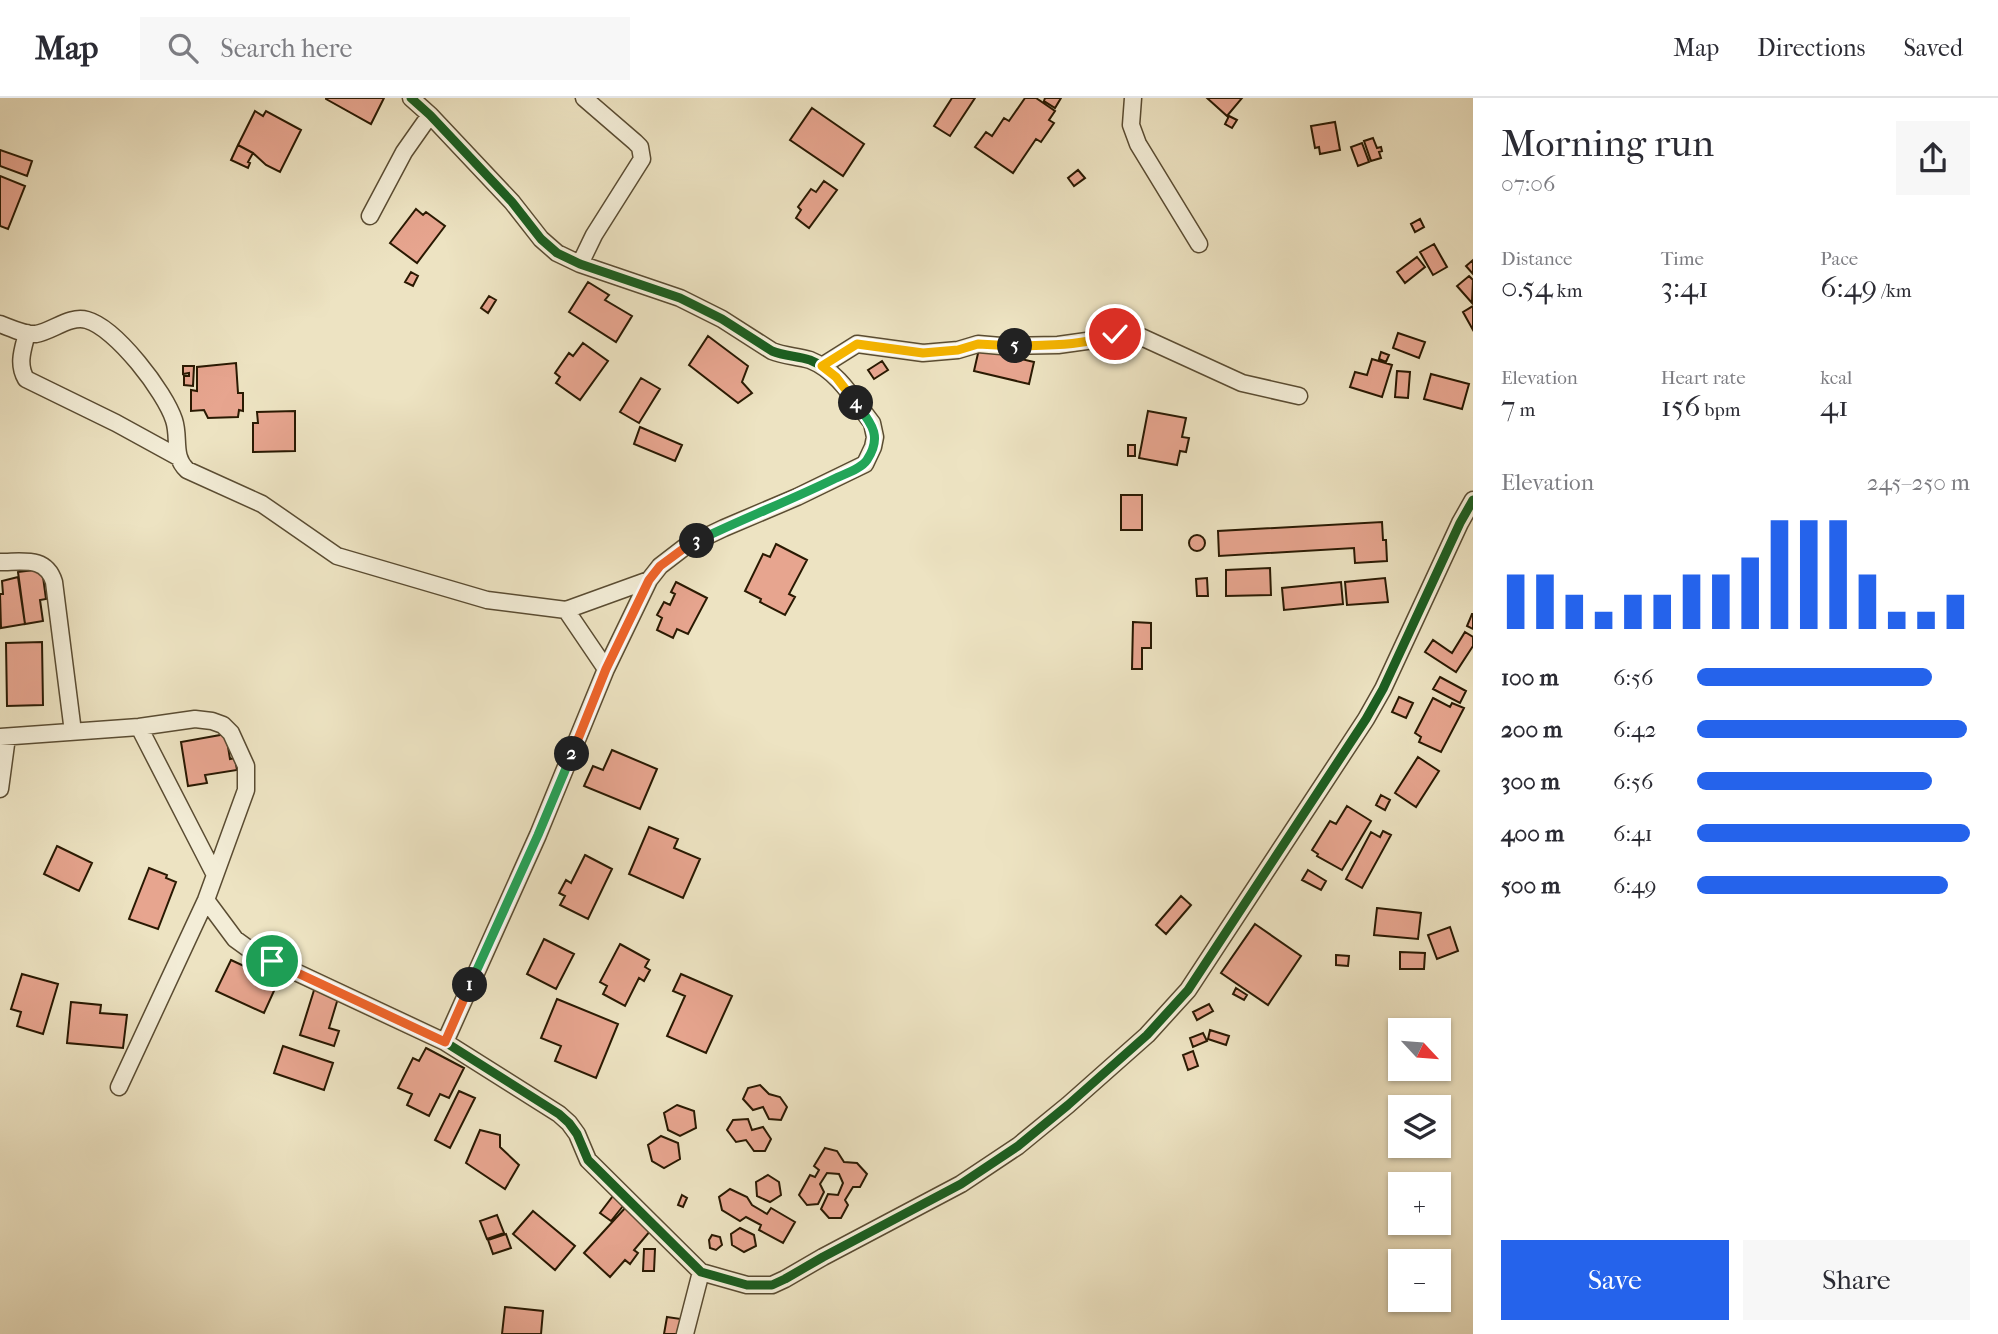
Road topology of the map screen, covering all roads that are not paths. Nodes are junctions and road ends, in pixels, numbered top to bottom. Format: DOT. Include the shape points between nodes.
graph roads {
  1 [pos="411,98"];
  2 [pos="584,98"];
  3 [pos="1133,98"];
  4 [pos="430,115"];
  5 [pos="370,216"];
  6 [pos="1199,244"];
  7 [pos="580,264"];
  8 [pos="0,324"];
  9 [pos="27,333"];
  10 [pos="822,366"];
  11 [pos="1298,396"];
  12 [pos="178,457"];
  13 [pos="1473,500"];
  14 [pos="0,562"];
  15 [pos="649,580"];
  16 [pos="566,610"];
  17 [pos="606,669"];
  18 [pos="139,727"];
  19 [pos="73,732"];
  20 [pos="4,737"];
  21 [pos="0,789"];
  22 [pos="215,875"];
  23 [pos="206,900"];
  24 [pos="445,1042"];
  25 [pos="119,1087"];
  26 [pos="701,1272"];
  27 [pos="685,1334"];
  1 -- 4 [label="street"];
  2 -- 7 [label="street" via="640,147 642,159"];
  3 -- 6 [label="street" via="1131,125 1138,145"];
  4 -- 5 [label="street"];
  4 -- 7 [label="street" via="550,248"];
  7 -- 10 [label="street" via="680,298 780,355"];
  8 -- 9 [label="street"];
  9 -- 12 [label="street" via="21,357 26,379"];
  9 -- 12 [label="street" via="37,334 80,318 101,325 117,338 168,407"];
  10 -- 11 [label="street" via="857,344 923,353 978,344 1058,345 1127,333 1242,383"];
  10 -- 15 [label="street" via="872,423 875,438 864,464 687,546"];
  12 -- 16 [label="street" via="187,470 262,504 337,556 487,600"];
  13 -- 26 [label="street" via="1366,719 1188,990 1147,1035 1018,1146 961,1184 785,1279 772,1285 747,1285"];
  14 -- 19 [label="street" via="43,564 51,572"];
  15 -- 16 [label="street"];
  15 -- 17 [label="street"];
  16 -- 17 [label="street"];
  17 -- 24 [label="street"];
  18 -- 19 [label="street"];
  18 -- 22 [label="street"];
  18 -- 22 [label="street" via="195,719 223,725 231,733 246,766 246,790"];
  19 -- 20 [label="street"];
  20 -- 21 [label="street"];
  22 -- 23 [label="street"];
  23 -- 24 [label="street" via="235,939 253,952"];
  23 -- 25 [label="street"];
  24 -- 26 [label="street" via="559,1114 577,1135 589,1160"];
  26 -- 27 [label="street"];
}
